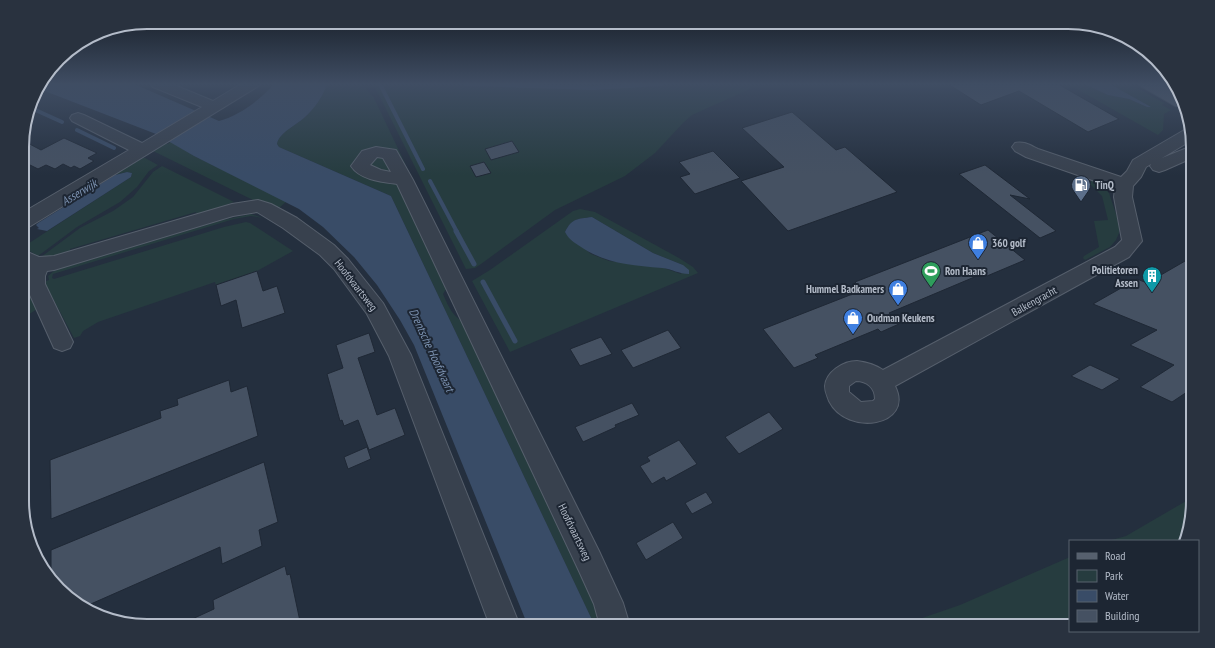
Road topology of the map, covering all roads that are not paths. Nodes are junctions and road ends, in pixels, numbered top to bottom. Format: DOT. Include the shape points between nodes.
graph roads {
  1 [pos="202,114"];
  2 [pos="78,118"];
  3 [pos="1185,137"];
  4 [pos="1021,147"];
  5 [pos="143,150"];
  6 [pos="1186,154"];
  7 [pos="1130,179"];
  8 [pos="404,180"];
  9 [pos="29,218"];
  10 [pos="32,260"];
  11 [pos="62,342"];
  12 [pos="881,382"];
  13 [pos="502,619"];
  14 [pos="612,619"];
  1 -- 5 [label="street"];
  2 -- 5 [label="street"];
  3 -- 7 [label="street" via="1139,164"];
  4 -- 7 [label="street" via="1032,154"];
  5 -- 9 [label="street"];
  6 -- 7 [label="street"];
  7 -- 12 [label="street, Balkengracht" via="1124,197 1132,242 1122,252"];
  8 -- 14 [label="street, Hoofdvaartsweg" via="589,561"];
  10 -- 11 [label="street" via="35,284"];
  10 -- 13 [label="street, Hoofdvaartsweg" via="64,260 251,206 264,208 304,232 327,250 356,281 375,309 400,355"];
}
